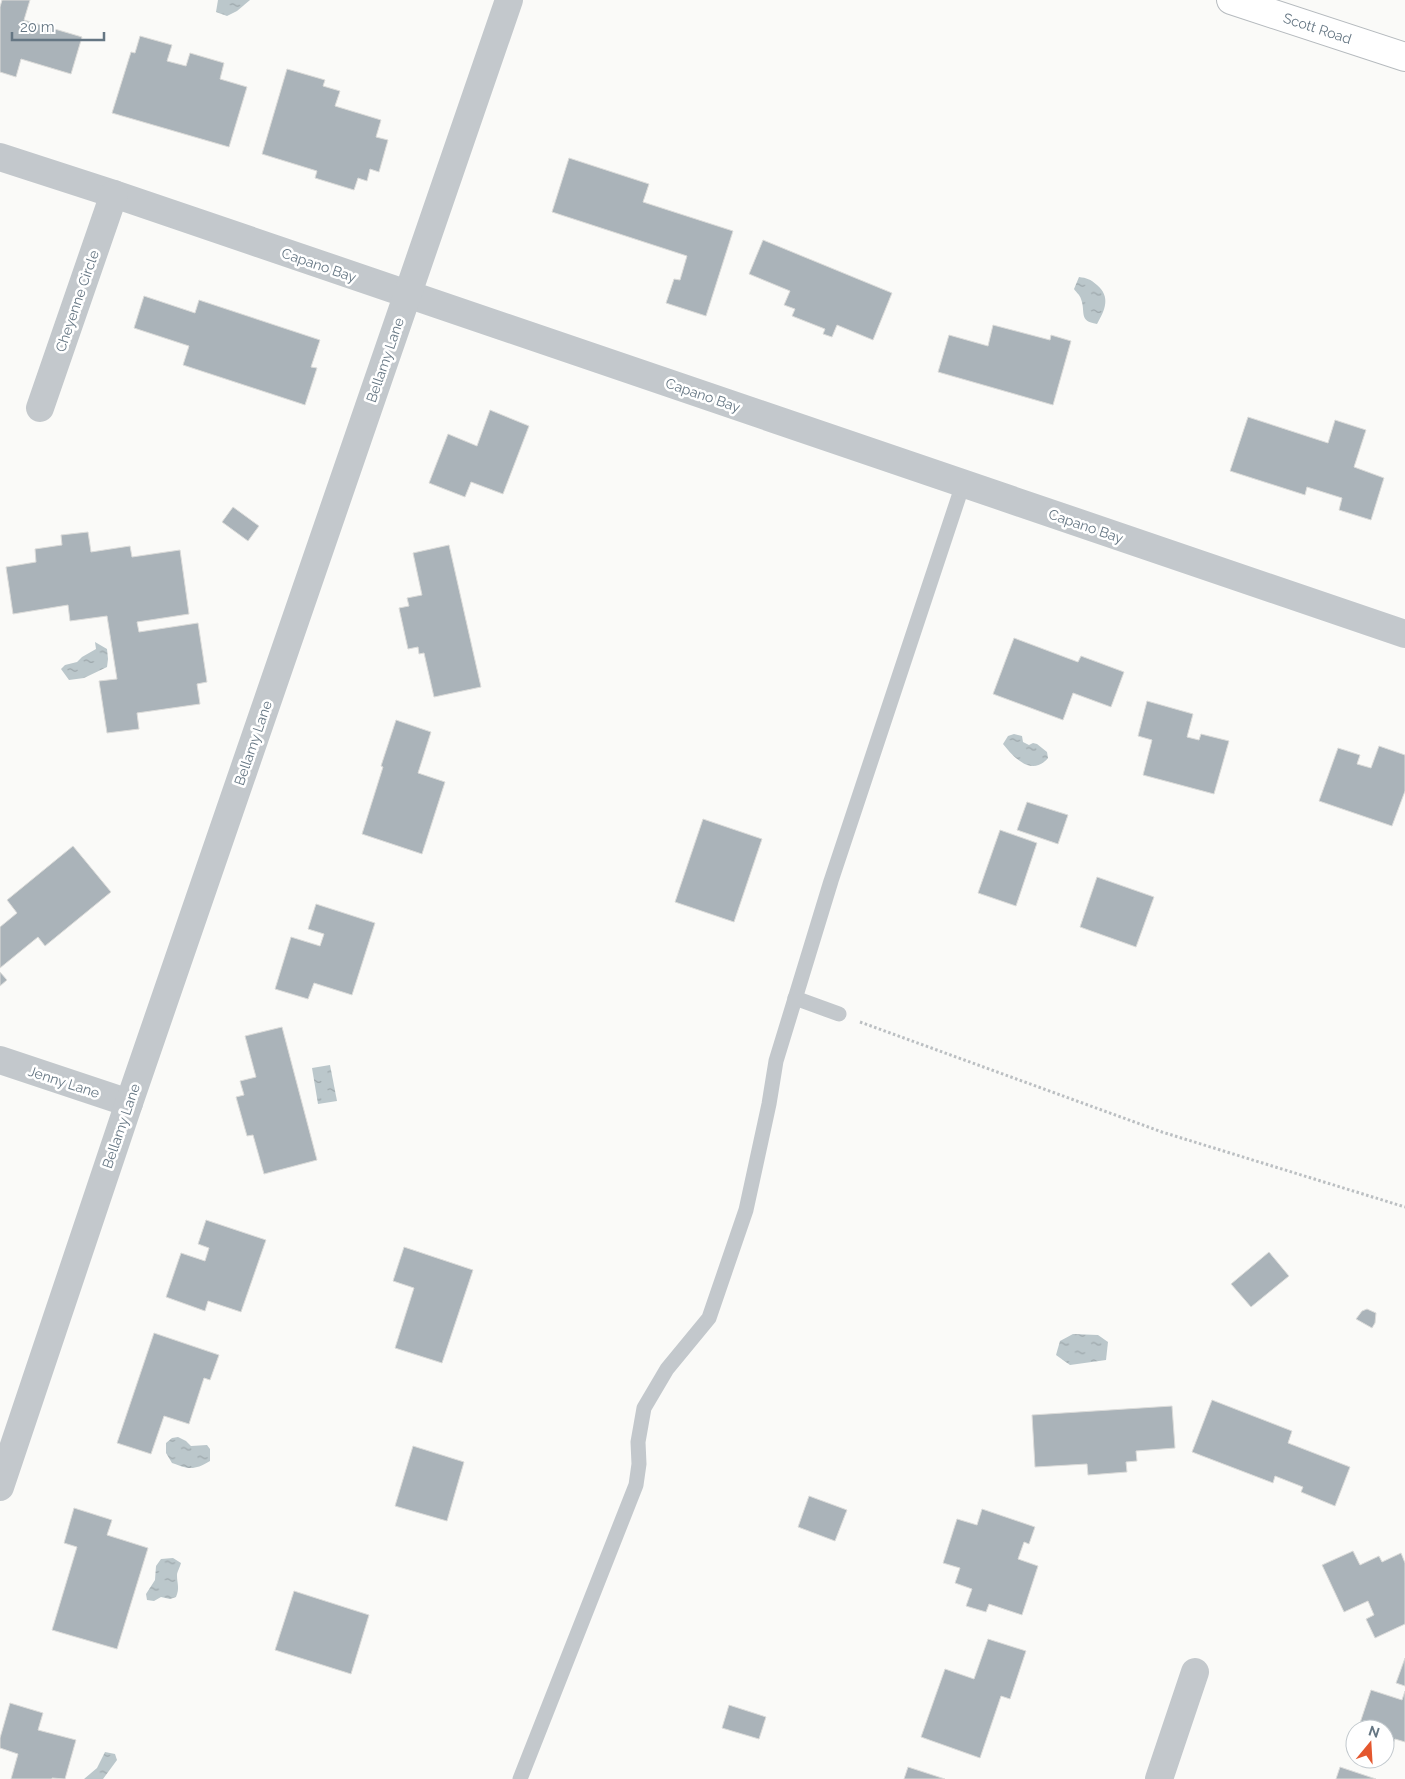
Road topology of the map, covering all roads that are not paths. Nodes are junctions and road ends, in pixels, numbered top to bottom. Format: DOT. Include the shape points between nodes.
graph roads {
  1 [pos="509,0"];
  2 [pos="1231,0"];
  3 [pos="1405,57"];
  4 [pos="0,157"];
  5 [pos="114,194"];
  6 [pos="407,295"];
  7 [pos="40,408"];
  8 [pos="963,484"];
  9 [pos="1405,634"];
  10 [pos="795,998"];
  11 [pos="839,1014"];
  12 [pos="0,1060"];
  13 [pos="129,1103"];
  14 [pos="0,1487"];
  15 [pos="1195,1672"];
  16 [pos="520,1779"];
  17 [pos="1159,1779"];
  1 -- 6 [label="street, Bellamy Lane"];
  2 -- 3 [label="main road, Scott Road"];
  4 -- 5 [label="street, Capano Bay"];
  5 -- 6 [label="street, Capano Bay"];
  5 -- 7 [label="street, Cheyenne Circle"];
  6 -- 8 [label="street, Capano Bay"];
  6 -- 13 [label="street, Bellamy Lane"];
  8 -- 9 [label="street, Capano Bay"];
  8 -- 10 [label="lane"];
  10 -- 11 [label="lane"];
  10 -- 16 [label="lane" via="776,1061 746,1210 709,1318 667,1369 644,1408 636,1485"];
  12 -- 13 [label="street, Jenny Lane"];
  13 -- 14 [label="street, Bellamy Lane"];
  15 -- 17 [label="street"];
}
